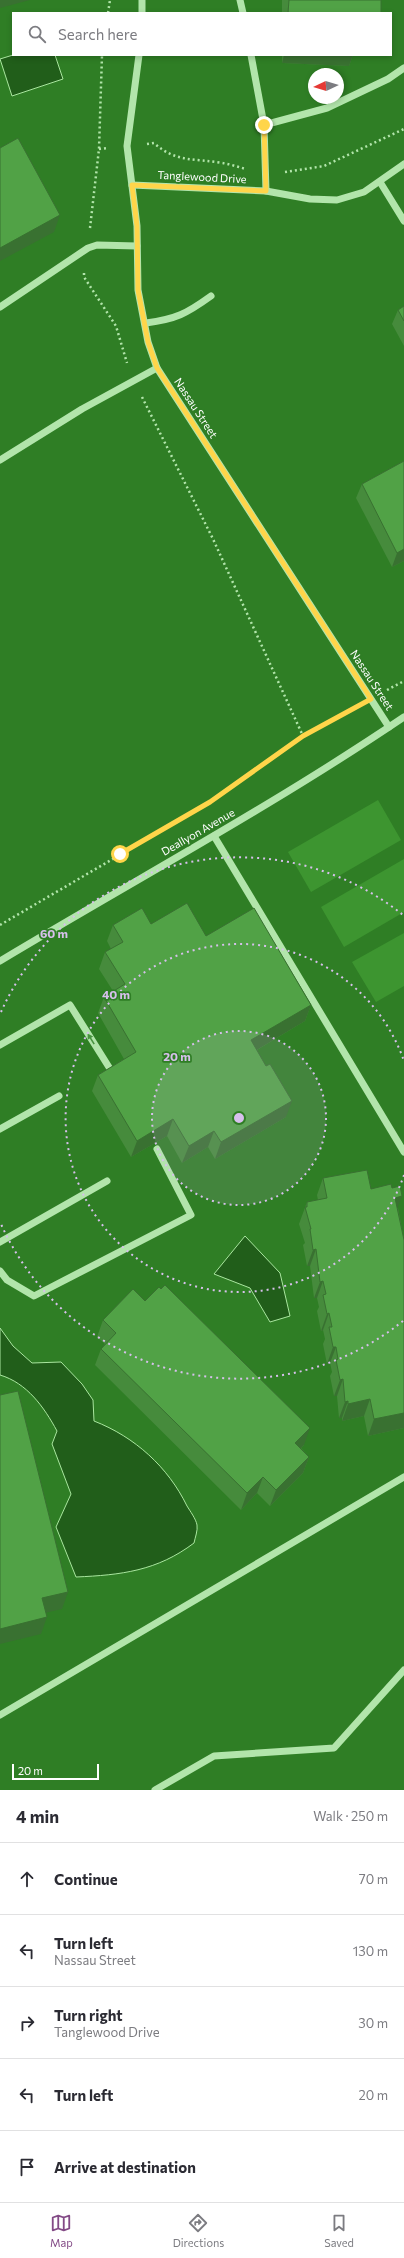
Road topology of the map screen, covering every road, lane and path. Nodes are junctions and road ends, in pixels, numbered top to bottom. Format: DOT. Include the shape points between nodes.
graph roads {
  1 [pos="110,0"];
  2 [pos="142,0"];
  3 [pos="240,0"];
  4 [pos="108,12"];
  5 [pos="142,12"];
  6 [pos="243,12"];
  7 [pos="139,56"];
  8 [pos="251,56"];
  9 [pos="404,68"];
  10 [pos="264,125"];
  11 [pos="404,129"];
  12 [pos="127,146"];
  13 [pos="99,149"];
  14 [pos="404,164"];
  15 [pos="266,174"];
  16 [pos="380,182"];
  17 [pos="132,185"];
  18 [pos="266,191"];
  19 [pos="404,221"];
  20 [pos="137,246"];
  21 [pos="211,296"];
  22 [pos="0,307"];
  23 [pos="146,323"];
  24 [pos="157,368"];
  25 [pos="0,460"];
  26 [pos="404,681"];
  27 [pos="371,699"];
  28 [pos="404,717"];
  29 [pos="389,727"];
  30 [pos="214,836"];
  31 [pos="0,925"];
  32 [pos="0,961"];
  33 [pos="0,1045"];
  34 [pos="112,1072"];
  35 [pos="59,1096"];
  36 [pos="0,1129"];
  37 [pos="157,1149"];
  38 [pos="404,1152"];
  39 [pos="107,1181"];
  40 [pos="0,1242"];
  41 [pos="0,1271"];
  42 [pos="404,1477"];
  43 [pos="404,1670"];
  44 [pos="0,1715"];
  45 [pos="155,1790"];
  1 -- 4 [label="path"];
  2 -- 5 [label="street"];
  3 -- 6 [label="street"];
  7 -- 12 [label="street, Nassau Street"];
  8 -- 10 [label="street"];
  9 -- 10 [label="street" via="327,108"];
  10 -- 15 [label="street"];
  11 -- 15 [label="path" via="324,166"];
  12 -- 13 [label="path"];
  12 -- 15 [label="path" via="154,144 165,153 185,159 222,163"];
  12 -- 17 [label="street, Nassau Street"];
  14 -- 16 [label="street, Tanglewood Drive"];
  15 -- 18 [label="street"];
  16 -- 18 [label="street, Tanglewood Drive" via="364,192 337,200 310,199"];
  16 -- 19 [label="street"];
  17 -- 18 [label="street, Tanglewood Drive"];
  17 -- 20 [label="street, Nassau Street"];
  20 -- 22 [label="street" via="88,248"];
  20 -- 23 [label="street, Nassau Street" via="138,290"];
  21 -- 23 [label="street" via="187,313 171,320"];
  23 -- 24 [label="street, Nassau Street" via="148,342"];
  24 -- 25 [label="street" via="82,409"];
  24 -- 27 [label="street, Nassau Street"];
  26 -- 27 [label="path"];
  27 -- 29 [label="street, Nassau Street"];
  27 -- 31 [label="path" via="303,736 210,802"];
  28 -- 29 [label="street, Deallyon Avenue"];
  29 -- 30 [label="street, Deallyon Avenue"];
  30 -- 32 [label="street, Deallyon Avenue"];
  30 -- 38 [label="street"];
  34 -- 33 [label="street, one-way" via="70,1005"];
  35 -- 36 [label="street"];
  37 -- 41 [label="street" via="192,1215 34,1296 7,1280"];
  39 -- 40 [label="street"];
  42 -- 44 [label="street"];
  43 -- 45 [label="street" via="334,1748 214,1756"];
}
